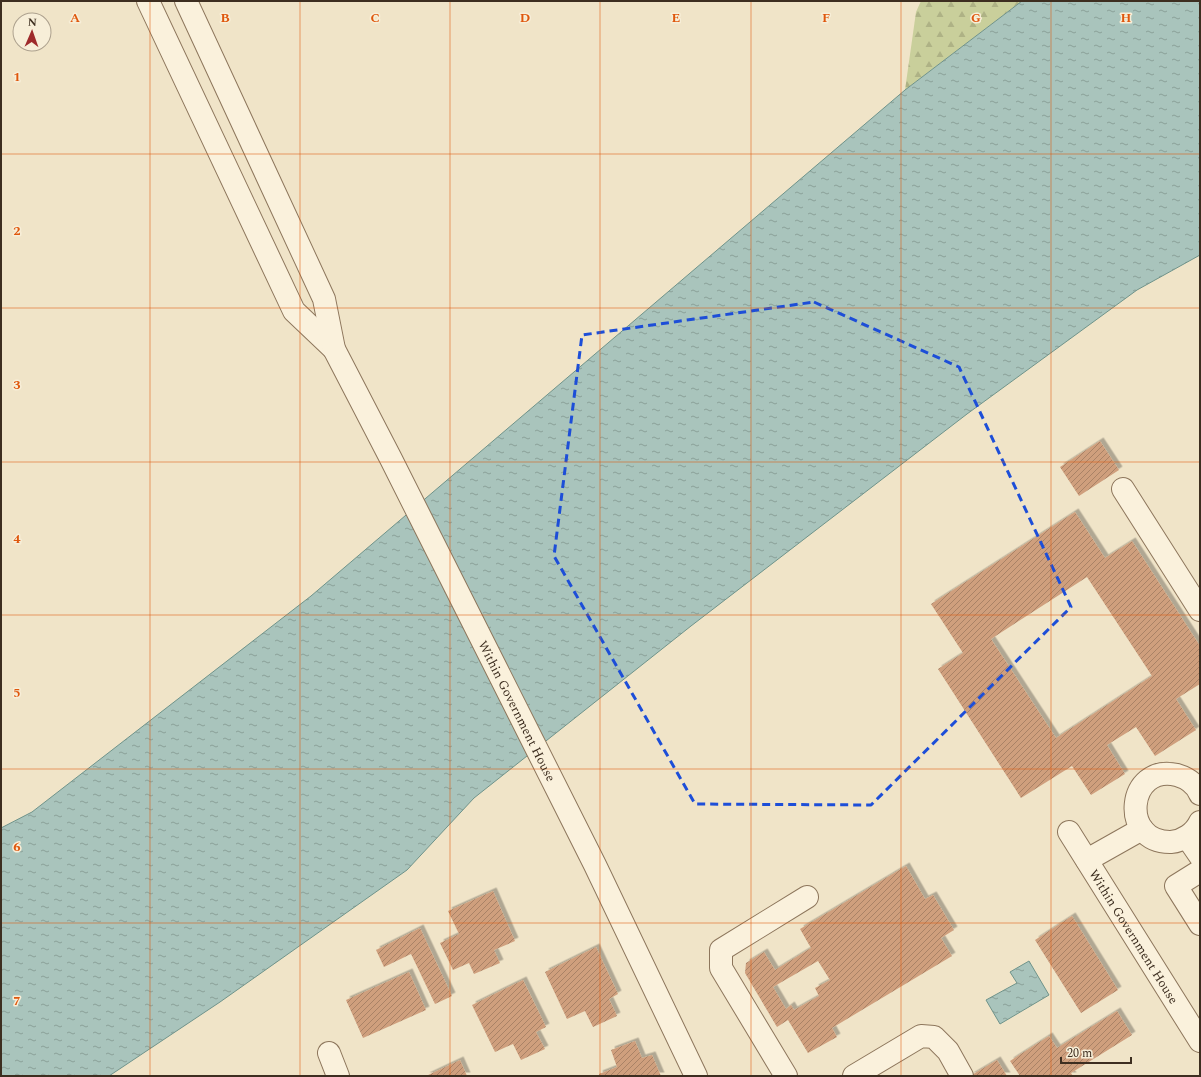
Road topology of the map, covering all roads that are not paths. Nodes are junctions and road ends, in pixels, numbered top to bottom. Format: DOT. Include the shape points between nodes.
graph roads {
  1 [pos="148,1"];
  2 [pos="186,1"];
  3 [pos="334,349"];
  4 [pos="1123,489"];
  5 [pos="1200,610"];
  6 [pos="1200,792"];
  7 [pos="1142,829"];
  8 [pos="1194,830"];
  9 [pos="1069,832"];
  10 [pos="1200,856"];
  11 [pos="1087,860"];
  12 [pos="1200,871"];
  13 [pos="808,896"];
  14 [pos="1200,924"];
  15 [pos="1200,1041"];
  16 [pos="329,1053"];
  17 [pos="338,1076"];
  18 [pos="696,1076"];
  19 [pos="786,1076"];
  20 [pos="854,1076"];
  21 [pos="962,1076"];
  1 -- 3 [label="street" via="294,311"];
  2 -- 3 [label="street" via="324,299"];
  3 -- 18 [label="street, Within Government House" via="595,865"];
  4 -- 5 [label="street"];
  6 -- 7 [label="street" via="1192,782 1177,775 1160,775 1150,780 1142,787 1135,808"];
  7 -- 8 [label="street" via="1161,841 1172,842"];
  7 -- 11 [label="street"];
  8 -- 10 [label="street"];
  9 -- 11 [label="street, Within Government House"];
  11 -- 15 [label="street, Within Government House"];
  12 -- 14 [label="street" via="1176,886"];
  13 -- 19 [label="street" via="720,950 722,968"];
  16 -- 17 [label="street"];
  20 -- 21 [label="street" via="921,1036 934,1037 948,1051"];
}
